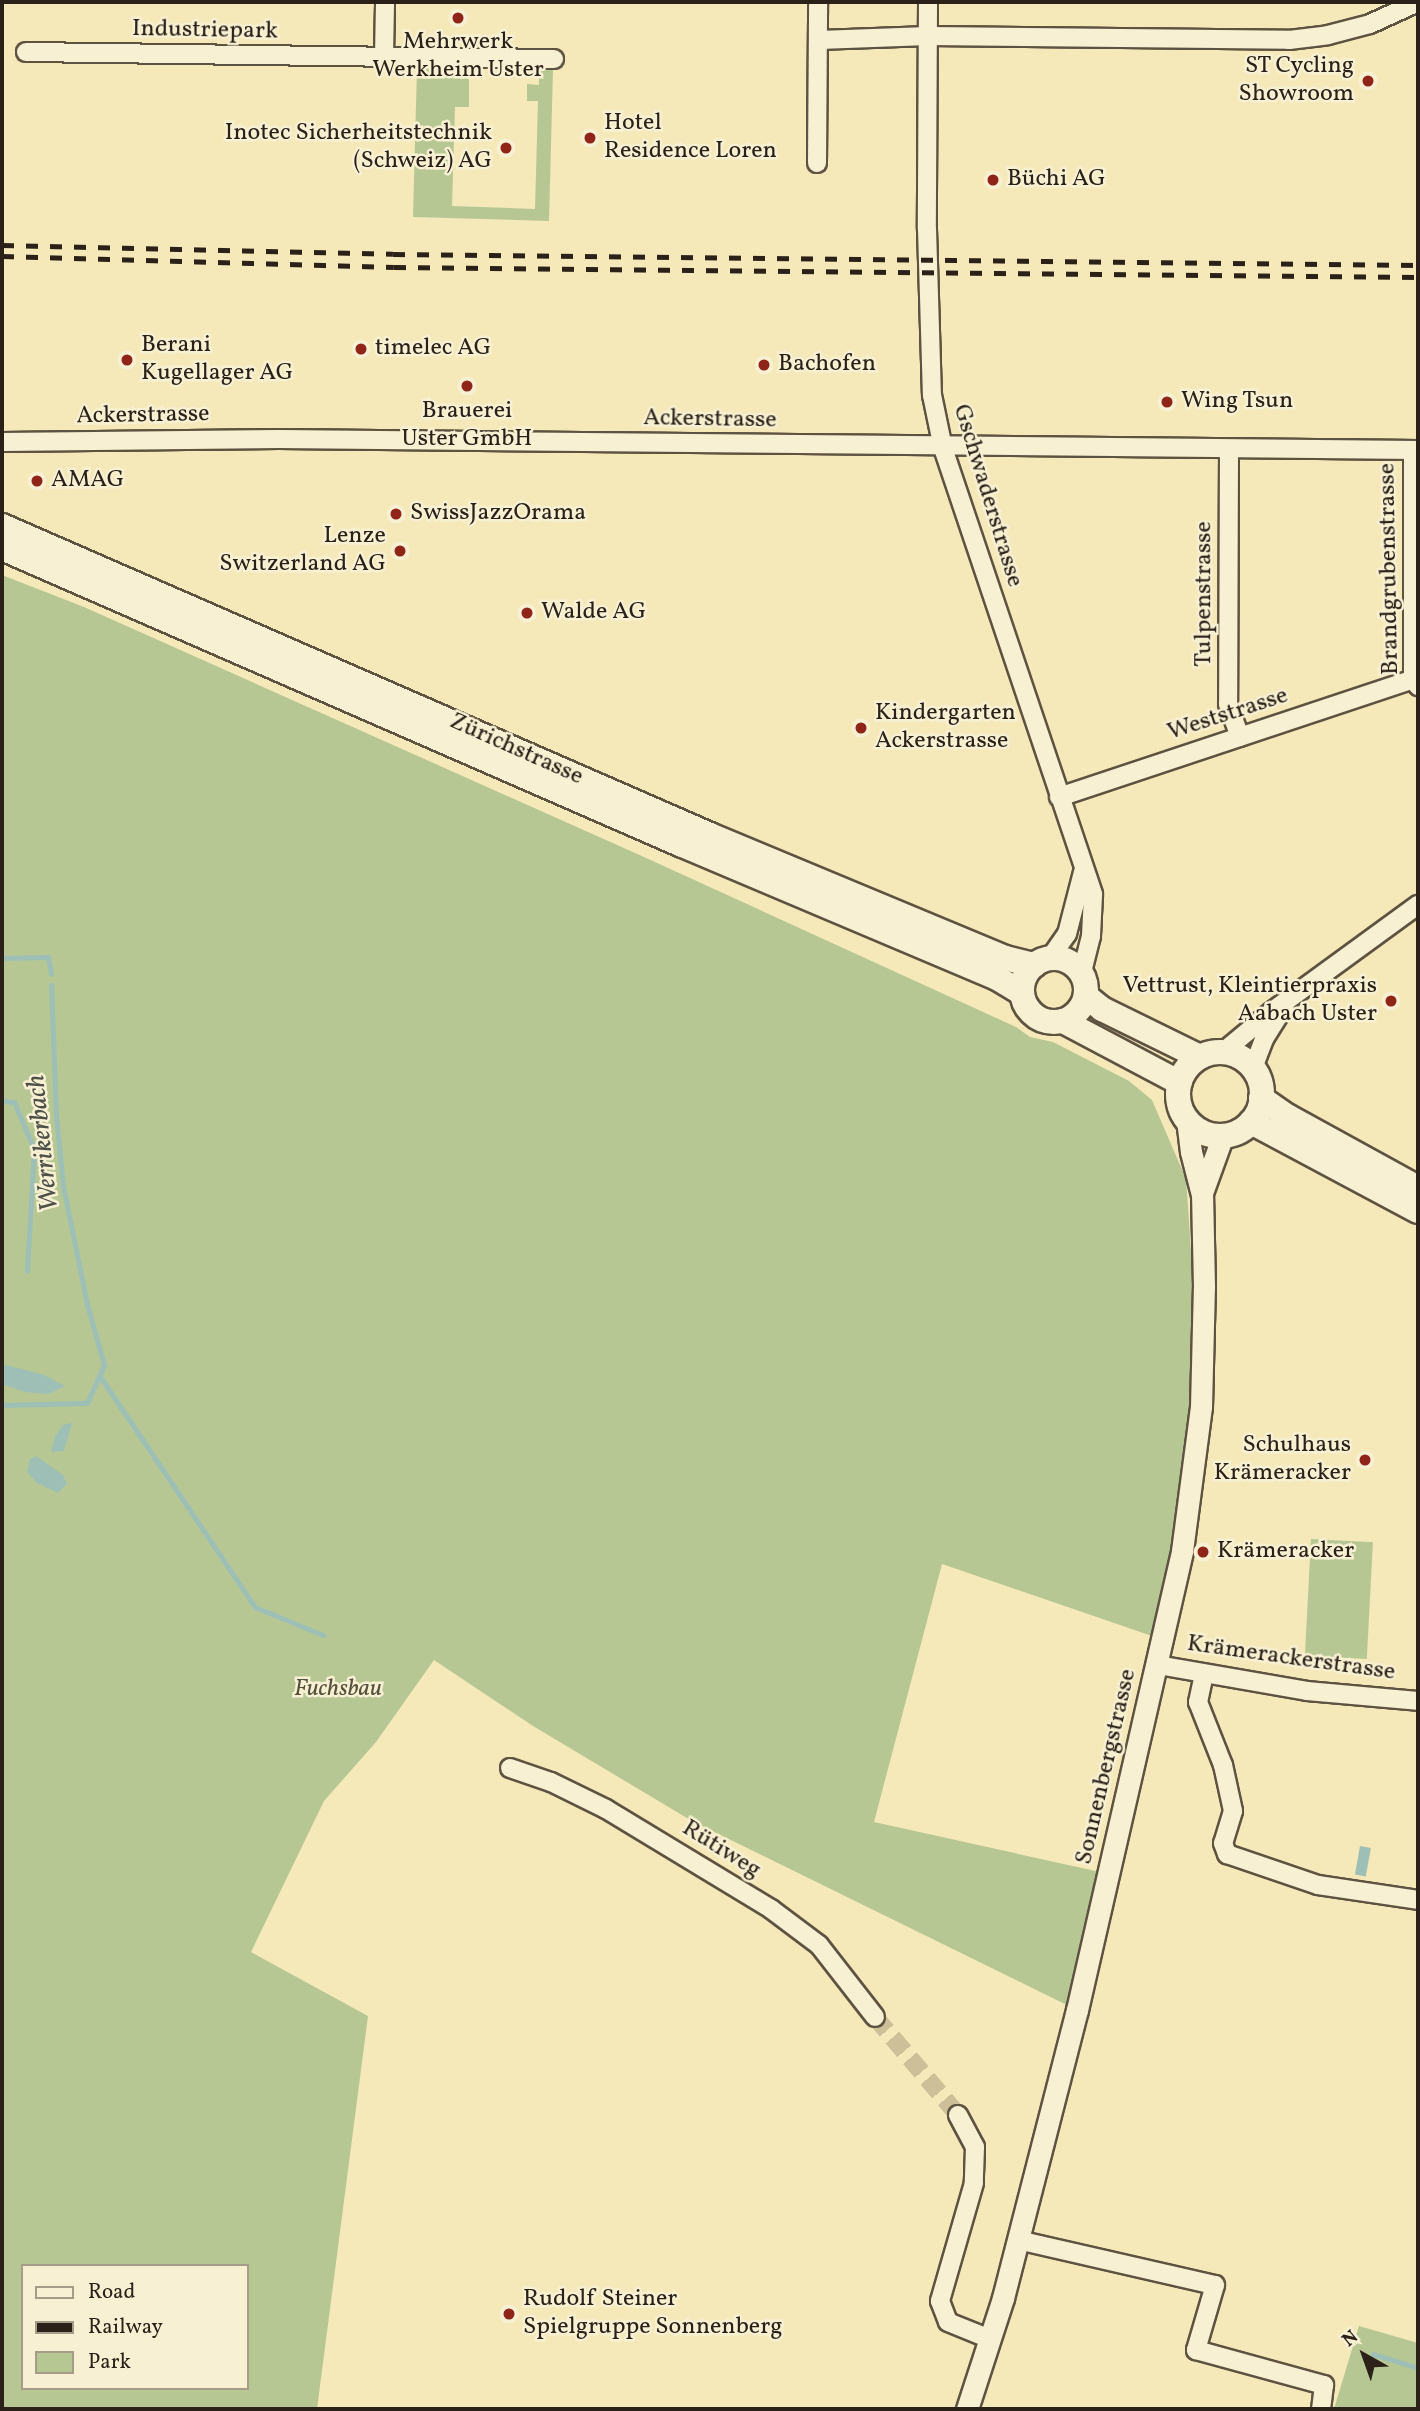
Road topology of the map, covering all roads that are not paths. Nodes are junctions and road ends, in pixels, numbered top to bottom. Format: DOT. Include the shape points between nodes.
graph roads {
  1 [pos="385,2"];
  2 [pos="818,2"];
  3 [pos="928,2"];
  4 [pos="1418,2"];
  5 [pos="928,36"];
  6 [pos="819,40"];
  7 [pos="26,52"];
  8 [pos="384,56"];
  9 [pos="555,59"];
  10 [pos="817,163"];
  11 [pos="2,442"];
  12 [pos="943,448"];
  13 [pos="1229,449"];
  14 [pos="1415,450"];
  15 [pos="2,526"];
  16 [pos="2,548"];
  17 [pos="1415,683"];
  18 [pos="1240,737"];
  19 [pos="1059,797"];
  20 [pos="1083,872"];
  21 [pos="1418,905"];
  22 [pos="1042,961"];
  23 [pos="1084,985"];
  24 [pos="1022,993"];
  25 [pos="1289,1000"];
  26 [pos="1063,1021"];
  27 [pos="1211,1055"];
  28 [pos="1253,1068"];
  29 [pos="1180,1083"];
  30 [pos="1261,1098"];
  31 [pos="1187,1120"];
  32 [pos="1251,1122"];
  33 [pos="1223,1136"];
  34 [pos="1418,1188"];
  35 [pos="1202,1195"];
  36 [pos="1418,1211"];
  37 [pos="1158,1664"];
  38 [pos="1204,1674"];
  39 [pos="1418,1701"];
  40 [pos="510,1768"];
  41 [pos="1418,1900"];
  42 [pos="875,2017"];
  43 [pos="958,2115"];
  44 [pos="1018,2239"];
  45 [pos="990,2339"];
  46 [pos="967,2409"];
  47 [pos="1321,2409"];
  1 -- 8 [label="street"];
  2 -- 6 [label="street"];
  3 -- 5 [label="street, Gschwaderstrasse"];
  4 -- 5 [label="street" via="1349,30 1289,40"];
  5 -- 6 [label="street"];
  5 -- 12 [label="street, Gschwaderstrasse" via="930,354 932,395"];
  6 -- 10 [label="street"];
  7 -- 8 [label="street, Industriepark"];
  8 -- 9 [label="street, Industriepark"];
  11 -- 12 [label="street, Ackerstrasse" via="279,439"];
  12 -- 13 [label="street, Ackerstrasse"];
  12 -- 19 [label="street, Gschwaderstrasse"];
  13 -- 14 [label="street, Ackerstrasse"];
  13 -- 18 [label="street, Tulpenstrasse" via="1228,704"];
  14 -- 17 [label="street, Brandgrubenstrasse"];
  15 -- 22 [label="main road, Zürichstrasse" via="735,846 1005,958"];
  16 -- 24 [label="main road, Zürichstrasse" via="997,978"];
  17 -- 18 [label="street, Weststrasse"];
  18 -- 19 [label="street, Weststrasse"];
  19 -- 20 [label="street, Gschwaderstrasse"];
  20 -- 22 [label="street" via="1067,933"];
  20 -- 23 [label="street, Gschwaderstrasse" via="1093,895"];
  21 -- 25 [label="street"];
  22 -- 23 [label="main road" via="1067,960"];
  22 -- 24 [label="main road" via="1023,981"];
  23 -- 26 [label="main road" via="1078,1012"];
  23 -- 27 [label="main road" via="1102,1009"];
  24 -- 26 [label="main road" via="1036,1017"];
  25 -- 27 [label="street"];
  25 -- 28 [label="street" via="1264,1039"];
  26 -- 29 [label="main road"];
  27 -- 28 [label="main road" via="1237,1055"];
  27 -- 29 [label="main road" via="1187,1068"];
  28 -- 30 [label="main road"];
  29 -- 31 [label="main road" via="1180,1105"];
  30 -- 32 [label="main road"];
  30 -- 34 [label="main road"];
  31 -- 33 [label="main road" via="1206,1133"];
  31 -- 35 [label="street, Sonnenbergstrasse"];
  32 -- 33 [label="main road"];
  32 -- 36 [label="main road"];
  33 -- 35 [label="street, Sonnenbergstrasse"];
  35 -- 37 [label="street, Sonnenbergstrasse" via="1200,1407 1182,1551"];
  37 -- 38 [label="street, Krämerackerstrasse"];
  37 -- 44 [label="street, Sonnenbergstrasse"];
  38 -- 39 [label="street, Krämerackerstrasse" via="1307,1691"];
  38 -- 41 [label="street" via="1198,1702 1223,1765 1233,1811 1223,1843 1227,1854 1318,1885"];
  40 -- 42 [label="street, Rütiweg" via="606,1809 771,1909 819,1945"];
  43 -- 45 [label="street" via="975,2147 974,2183 940,2301 948,2322"];
  44 -- 45 [label="street, Sonnenbergstrasse"];
  44 -- 47 [label="street" via="1214,2285 1196,2350 1324,2385"];
  45 -- 46 [label="street, Sonnenbergstrasse"];
}
